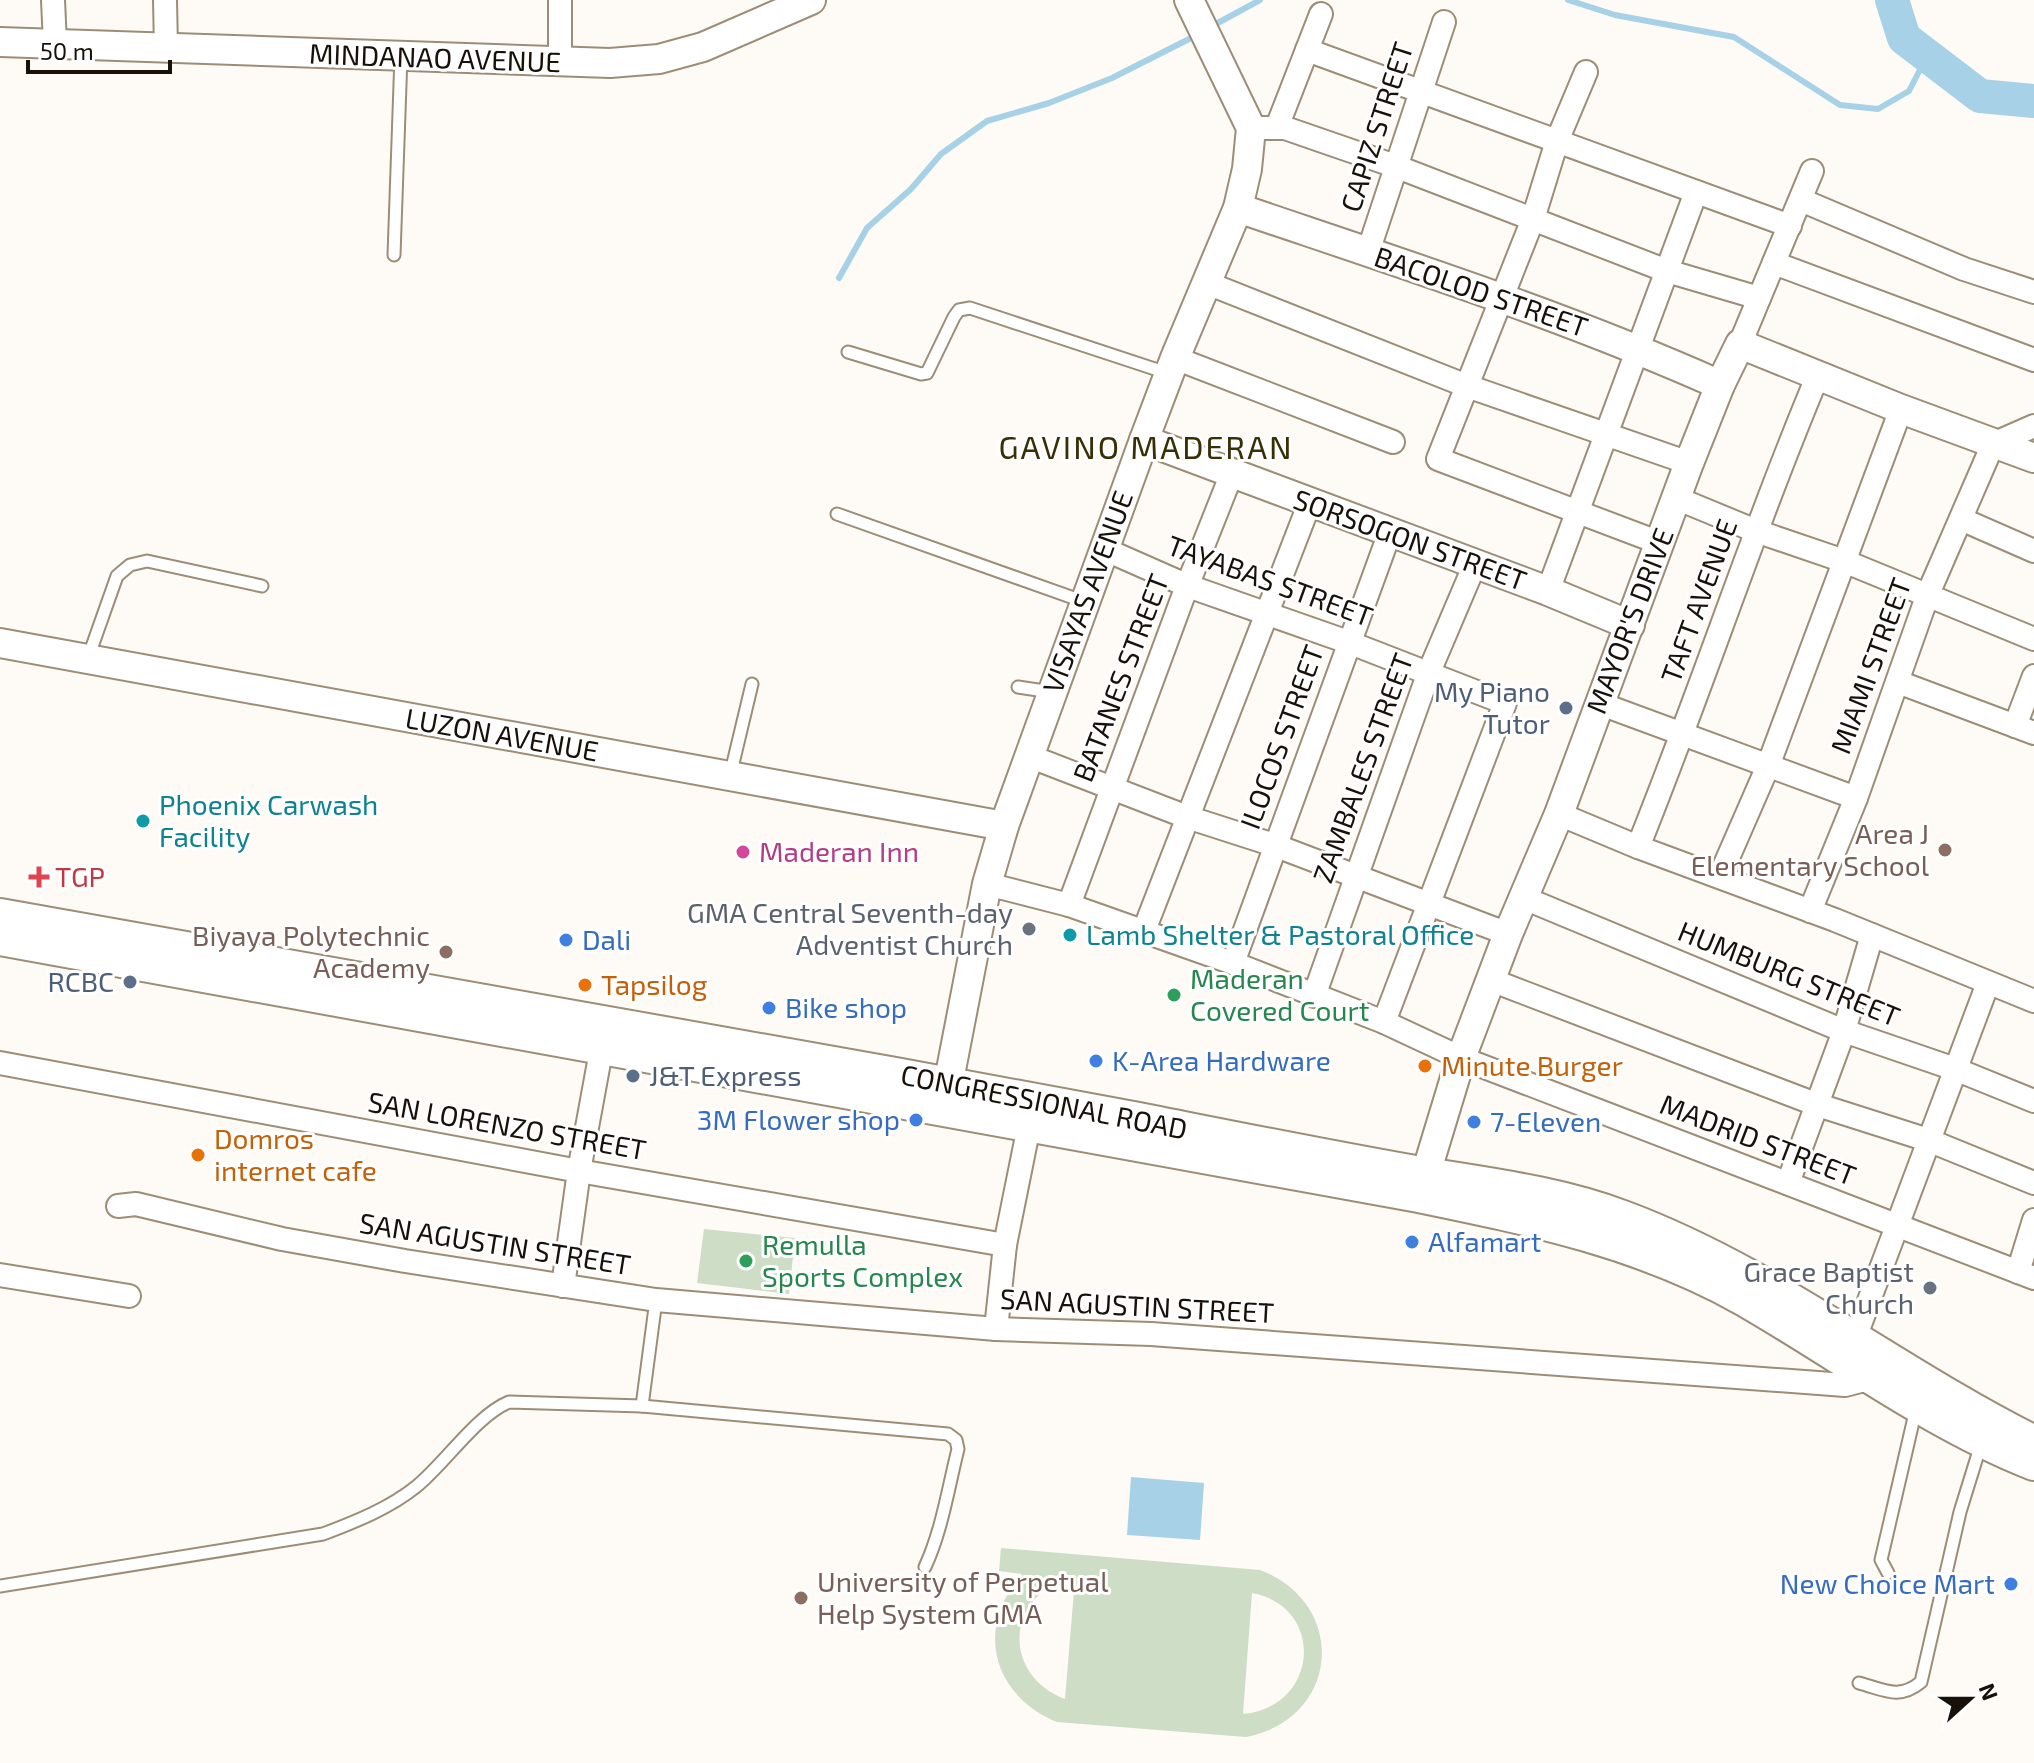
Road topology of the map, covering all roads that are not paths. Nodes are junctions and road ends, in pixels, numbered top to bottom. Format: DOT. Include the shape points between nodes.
graph roads {
  1 [pos="53,0"];
  2 [pos="165,0"];
  3 [pos="560,0"];
  4 [pos="811,0"];
  5 [pos="1189,0"];
  6 [pos="1321,14"];
  7 [pos="1444,22"];
  8 [pos="0,42"];
  9 [pos="55,44"];
  10 [pos="166,48"];
  11 [pos="1307,50"];
  12 [pos="401,56"];
  13 [pos="560,63"];
  14 [pos="1586,72"];
  15 [pos="1419,91"];
  16 [pos="1264,128"];
  17 [pos="1557,141"];
  18 [pos="1395,166"];
  19 [pos="1812,171"];
  20 [pos="1696,192"];
  21 [pos="1801,200"];
  22 [pos="1238,208"];
  23 [pos="1533,219"];
  24 [pos="1790,226"];
  25 [pos="1368,252"];
  26 [pos="394,255"];
  27 [pos="1774,263"];
  28 [pos="1667,271"];
  29 [pos="1207,283"];
  30 [pos="2034,292"];
  31 [pos="1502,297"];
  32 [pos="1759,298"];
  33 [pos="1740,344"];
  34 [pos="1639,349"];
  35 [pos="848,352"];
  36 [pos="2034,360"];
  37 [pos="1172,365"];
  38 [pos="1818,375"];
  39 [pos="1720,385"];
  40 [pos="1467,386"];
  41 [pos="1901,409"];
  42 [pos="2034,426"];
  43 [pos="1607,435"];
  44 [pos="1144,440"];
  45 [pos="1393,442"];
  46 [pos="1993,444"];
  47 [pos="2034,458"];
  48 [pos="1689,463"];
  49 [pos="1232,473"];
  50 [pos="1676,498"];
  51 [pos="1310,502"];
  52 [pos="1579,511"];
  53 [pos="837,514"];
  54 [pos="1961,519"];
  55 [pos="1756,531"];
  56 [pos="1390,532"];
  57 [pos="1660,543"];
  58 [pos="1104,549"];
  59 [pos="2034,551"];
  60 [pos="1844,561"];
  61 [pos="1475,564"];
  62 [pos="262,586"];
  63 [pos="1188,586"];
  64 [pos="1548,591"];
  65 [pos="1928,594"];
  66 [pos="1085,602"];
  67 [pos="1265,614"];
  68 [pos="1630,625"];
  69 [pos="2034,639"];
  70 [pos="1348,642"];
  71 [pos="0,643"];
  72 [pos="87,660"];
  73 [pos="1429,672"];
  74 [pos="2034,676"];
  75 [pos="1898,682"];
  76 [pos="752,684"];
  77 [pos="1018,687"];
  78 [pos="1052,692"];
  79 [pos="1601,704"];
  80 [pos="2024,729"];
  81 [pos="1683,735"];
  82 [pos="1029,756"];
  83 [pos="1768,766"];
  84 [pos="730,776"];
  85 [pos="1111,788"];
  86 [pos="1856,798"];
  87 [pos="1559,814"];
  88 [pos="1187,817"];
  89 [pos="1004,826"];
  90 [pos="1274,845"];
  91 [pos="1638,847"];
  92 [pos="1355,876"];
  93 [pos="1720,876"];
  94 [pos="987,884"];
  95 [pos="1524,898"];
  96 [pos="1069,905"];
  97 [pos="1429,906"];
  98 [pos="1810,911"];
  99 [pos="0,915"];
  100 [pos="1143,933"];
  101 [pos="1508,934"];
  102 [pos="1872,935"];
  103 [pos="0,939"];
  104 [pos="1233,963"];
  105 [pos="1991,975"];
  106 [pos="1491,980"];
  107 [pos="1314,996"];
  108 [pos="2034,1001"];
  109 [pos="1384,1022"];
  110 [pos="1844,1031"];
  111 [pos="604,1035"];
  112 [pos="1461,1058"];
  113 [pos="0,1063"];
  114 [pos="1955,1069"];
  115 [pos="946,1097"];
  116 [pos="2034,1101"];
  117 [pos="1818,1105"];
  118 [pos="1029,1126"];
  119 [pos="1928,1140"];
  120 [pos="579,1171"];
  121 [pos="1788,1183"];
  122 [pos="2034,1183"];
  123 [pos="1422,1185"];
  124 [pos="118,1206"];
  125 [pos="2034,1220"];
  126 [pos="1896,1224"];
  127 [pos="1005,1245"];
  128 [pos="0,1275"];
  129 [pos="2026,1275"];
  130 [pos="563,1286"];
  131 [pos="129,1296"];
  132 [pos="656,1300"];
  133 [pos="996,1329"];
  134 [pos="1848,1348"];
  135 [pos="1872,1378"];
  136 [pos="1918,1404"];
  137 [pos="642,1406"];
  138 [pos="1982,1440"];
  139 [pos="2034,1442"];
  140 [pos="2034,1464"];
  141 [pos="925,1567"];
  142 [pos="1888,1573"];
  143 [pos="0,1586"];
  144 [pos="1859,1683"];
  1 -- 9 [label="street"];
  2 -- 10 [label="street"];
  3 -- 13 [label="street"];
  4 -- 13 [label="street, MINDANAO AVENUE" via="703,47 659,59"];
  5 -- 16 [label="street"];
  6 -- 11 [label="street"];
  7 -- 15 [label="street, CAPIZ STREET"];
  8 -- 9 [label="street, MINDANAO AVENUE"];
  9 -- 10 [label="street, MINDANAO AVENUE"];
  10 -- 12 [label="street, MINDANAO AVENUE"];
  11 -- 15 [label="street"];
  11 -- 16 [label="street"];
  12 -- 13 [label="street, MINDANAO AVENUE"];
  12 -- 26 [label="lane"];
  14 -- 17 [label="street"];
  15 -- 17 [label="street"];
  15 -- 18 [label="street, CAPIZ STREET"];
  16 -- 18 [label="street"];
  16 -- 22 [label="street, VISAYAS AVENUE"];
  17 -- 20 [label="street"];
  17 -- 23 [label="street"];
  18 -- 23 [label="street"];
  18 -- 25 [label="street, CAPIZ STREET"];
  19 -- 21 [label="street"];
  20 -- 24 [label="street"];
  20 -- 28 [label="street"];
  21 -- 24 [label="street"];
  21 -- 30 [label="street" via="1964,269"];
  22 -- 25 [label="street, BACOLOD STREET"];
  22 -- 29 [label="street, VISAYAS AVENUE"];
  23 -- 28 [label="street"];
  23 -- 31 [label="street"];
  24 -- 27 [label="street"];
  25 -- 31 [label="street, BACOLOD STREET"];
  27 -- 32 [label="street"];
  27 -- 36 [label="street"];
  28 -- 32 [label="street"];
  28 -- 34 [label="street"];
  29 -- 37 [label="street, VISAYAS AVENUE"];
  29 -- 40 [label="street"];
  31 -- 34 [label="street, BACOLOD STREET"];
  31 -- 40 [label="street"];
  32 -- 33 [label="street"];
  33 -- 38 [label="street"];
  33 -- 39 [label="street, MAYOR'S DRIVE"];
  34 -- 39 [label="street, BACOLOD STREET"];
  34 -- 43 [label="street"];
  35 -- 37 [label="lane" via="927,373 954,317 970,308"];
  37 -- 44 [label="street, VISAYAS AVENUE"];
  37 -- 45 [label="street"];
  38 -- 41 [label="street"];
  38 -- 55 [label="street, TAFT AVENUE"];
  39 -- 48 [label="street, MAYOR'S DRIVE"];
  40 -- 43 [label="street"];
  40 -- 52 [label="street" via="1438,459"];
  41 -- 46 [label="street"];
  41 -- 60 [label="street"];
  42 -- 46 [label="street"];
  43 -- 48 [label="street"];
  43 -- 52 [label="street"];
  44 -- 49 [label="street, SORSOGON STREET"];
  44 -- 58 [label="street, VISAYAS AVENUE"];
  46 -- 47 [label="street"];
  46 -- 54 [label="street, MIAMI STREET"];
  48 -- 50 [label="street, MAYOR'S DRIVE"];
  49 -- 51 [label="street, SORSOGON STREET"];
  49 -- 63 [label="street, BATANES STREET"];
  50 -- 55 [label="street"];
  50 -- 57 [label="street, MAYOR'S DRIVE"];
  51 -- 56 [label="street, SORSOGON STREET"];
  51 -- 67 [label="street"];
  52 -- 57 [label="street"];
  52 -- 64 [label="street"];
  53 -- 66 [label="lane"];
  54 -- 59 [label="street"];
  54 -- 65 [label="street, MIAMI STREET"];
  55 -- 60 [label="street"];
  55 -- 81 [label="street, TAFT AVENUE"];
  56 -- 61 [label="street, SORSOGON STREET"];
  56 -- 70 [label="street, ILOCOS STREET"];
  57 -- 68 [label="street, MAYOR'S DRIVE"];
  58 -- 63 [label="street, TAYABAS STREET"];
  58 -- 66 [label="street, VISAYAS AVENUE"];
  60 -- 65 [label="street"];
  60 -- 83 [label="street"];
  61 -- 64 [label="street, SORSOGON STREET"];
  61 -- 73 [label="street, ZAMBALES STREET"];
  62 -- 72 [label="lane" via="147,561 130,565 117,576"];
  63 -- 67 [label="street, TAYABAS STREET"];
  63 -- 85 [label="street, BATANES STREET"];
  64 -- 68 [label="street, SORSOGON STREET"];
  65 -- 69 [label="street"];
  65 -- 75 [label="street, MIAMI STREET"];
  66 -- 78 [label="street, VISAYAS AVENUE"];
  67 -- 70 [label="street, TAYABAS STREET"];
  67 -- 88 [label="street"];
  68 -- 79 [label="street, MAYOR'S DRIVE"];
  70 -- 73 [label="street, TAYABAS STREET"];
  70 -- 90 [label="street, ILOCOS STREET"];
  71 -- 72 [label="street, LUZON AVENUE"];
  72 -- 84 [label="street, LUZON AVENUE"];
  73 -- 92 [label="street, ZAMBALES STREET"];
  73 -- 97 [label="street, TAYABAS STREET" via="1505,703"];
  74 -- 80 [label="street"];
  75 -- 80 [label="street"];
  75 -- 86 [label="street, MIAMI STREET"];
  76 -- 84 [label="lane"];
  77 -- 78 [label="lane"];
  78 -- 82 [label="street, VISAYAS AVENUE"];
  79 -- 81 [label="street"];
  79 -- 87 [label="street, MAYOR'S DRIVE"];
  81 -- 83 [label="street"];
  81 -- 91 [label="street, TAFT AVENUE"];
  82 -- 85 [label="street"];
  82 -- 89 [label="street, VISAYAS AVENUE"];
  83 -- 86 [label="street"];
  83 -- 93 [label="street"];
  84 -- 89 [label="street, LUZON AVENUE"];
  85 -- 88 [label="street"];
  85 -- 96 [label="street, BATANES STREET"];
  86 -- 98 [label="street, MIAMI STREET"];
  87 -- 91 [label="street"];
  87 -- 95 [label="street, MAYOR'S DRIVE"];
  88 -- 90 [label="street"];
  88 -- 100 [label="street"];
  89 -- 94 [label="street, VISAYAS AVENUE"];
  90 -- 92 [label="street"];
  90 -- 104 [label="street, ILOCOS STREET"];
  91 -- 93 [label="street"];
  92 -- 97 [label="street"];
  92 -- 107 [label="street, ZAMBALES STREET"];
  93 -- 98 [label="street"];
  94 -- 96 [label="street"];
  94 -- 115 [label="street, VISAYAS AVENUE"];
  95 -- 101 [label="street, MAYOR'S DRIVE"];
  95 -- 110 [label="street, HUMBURG STREET"];
  96 -- 100 [label="street"];
  97 -- 101 [label="street"];
  97 -- 109 [label="street"];
  98 -- 102 [label="street"];
  99 -- 111 [label="main road, CONGRESSIONAL ROAD"];
  100 -- 104 [label="street"];
  101 -- 106 [label="street, MAYOR'S DRIVE"];
  102 -- 105 [label="street"];
  102 -- 110 [label="street"];
  103 -- 111 [label="main road, CONGRESSIONAL ROAD"];
  104 -- 107 [label="street"];
  105 -- 108 [label="street"];
  105 -- 114 [label="street"];
  106 -- 112 [label="street, MAYOR'S DRIVE"];
  106 -- 117 [label="street"];
  107 -- 109 [label="street"];
  109 -- 112 [label="street"];
  110 -- 114 [label="street, HUMBURG STREET"];
  110 -- 117 [label="street"];
  111 -- 115 [label="main road, CONGRESSIONAL ROAD"];
  111 -- 120 [label="street"];
  112 -- 121 [label="street, MADRID STREET"];
  112 -- 123 [label="street, MAYOR'S DRIVE"];
  113 -- 120 [label="street, SAN LORENZO STREET"];
  114 -- 116 [label="street, HUMBURG STREET"];
  114 -- 119 [label="street"];
  115 -- 118 [label="main road, CONGRESSIONAL ROAD"];
  115 -- 123 [label="main road, CONGRESSIONAL ROAD"];
  117 -- 119 [label="street"];
  117 -- 121 [label="street"];
  118 -- 123 [label="main road, CONGRESSIONAL ROAD"];
  118 -- 127 [label="street"];
  119 -- 122 [label="street"];
  119 -- 126 [label="street"];
  120 -- 127 [label="street, SAN LORENZO STREET"];
  120 -- 130 [label="street"];
  121 -- 126 [label="street, MADRID STREET"];
  123 -- 134 [label="main road, CONGRESSIONAL ROAD" via="1551,1195 1619,1215 1754,1276"];
  124 -- 130 [label="street, SAN AGUSTIN STREET" via="136,1204 297,1242"];
  125 -- 129 [label="street"];
  126 -- 129 [label="street, MADRID STREET"];
  126 -- 134 [label="street"];
  127 -- 133 [label="street"];
  128 -- 131 [label="street"];
  130 -- 132 [label="street, SAN AGUSTIN STREET"];
  132 -- 133 [label="street, SAN AGUSTIN STREET"];
  132 -- 137 [label="lane"];
  133 -- 135 [label="street, SAN AGUSTIN STREET" via="1167,1335 1845,1385"];
  134 -- 135 [label="main road, CONGRESSIONAL ROAD"];
  134 -- 139 [label="main road, CONGRESSIONAL ROAD"];
  135 -- 136 [label="main road, CONGRESSIONAL ROAD"];
  136 -- 138 [label="main road, CONGRESSIONAL ROAD"];
  136 -- 142 [label="lane" via="1881,1560"];
  137 -- 141 [label="lane" via="948,1434 958,1449 939,1533"];
  137 -- 143 [label="lane" via="509,1402 493,1409 404,1496 323,1534"];
  138 -- 140 [label="main road, CONGRESSIONAL ROAD"];
  138 -- 144 [label="lane" via="1921,1682 1908,1692"];
}
